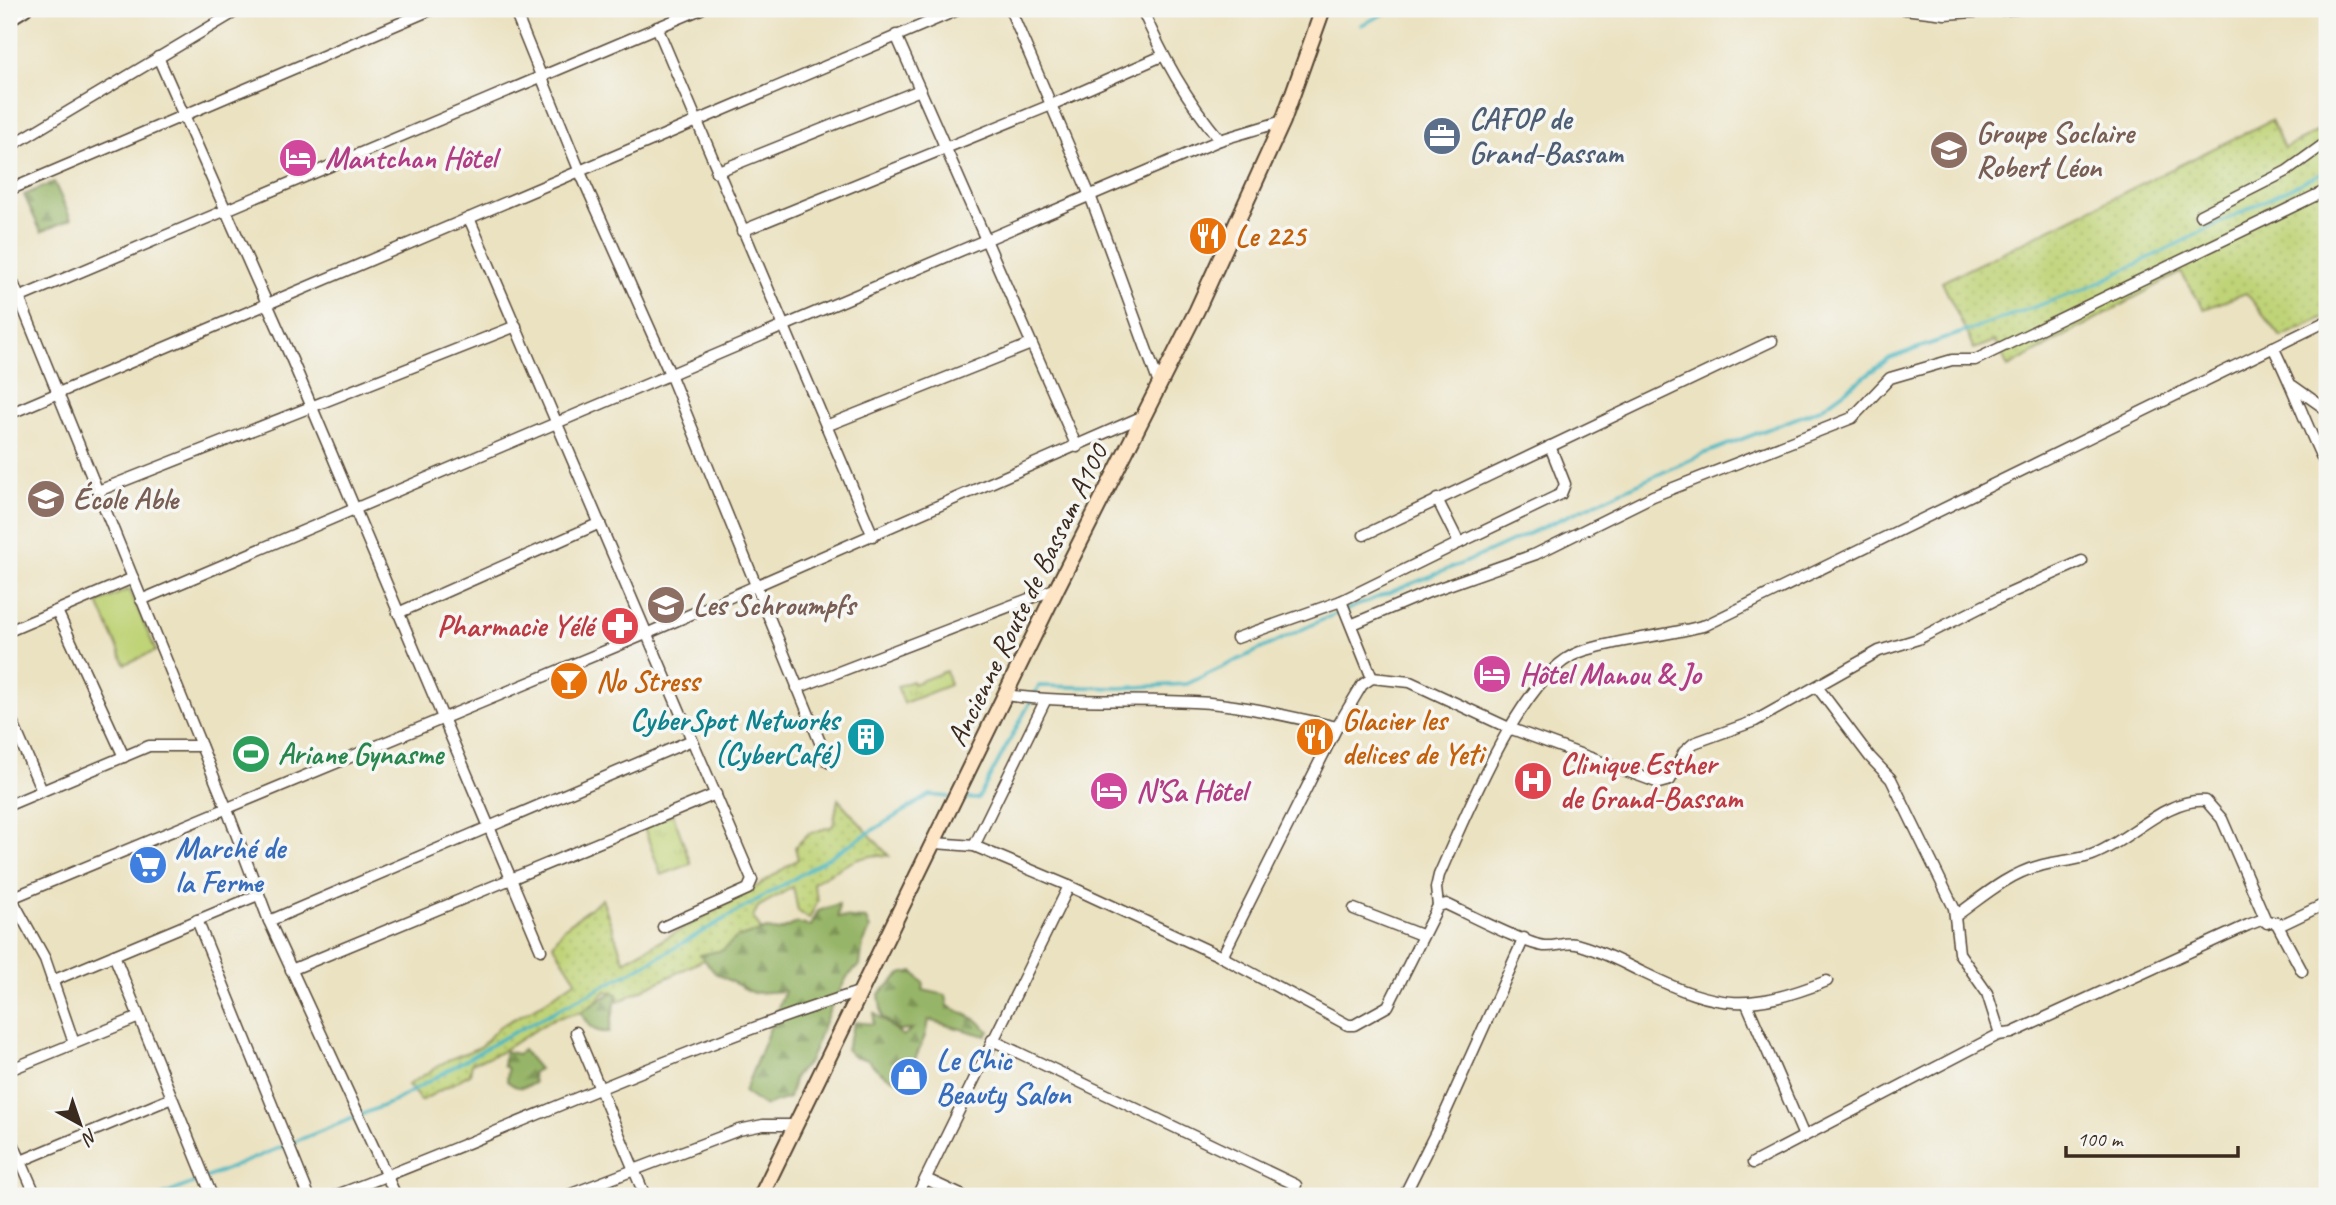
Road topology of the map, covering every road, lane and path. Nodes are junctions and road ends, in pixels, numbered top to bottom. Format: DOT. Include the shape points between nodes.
graph roads {
  1 [pos="25,9"];
  2 [pos="240,9"];
  3 [pos="433,9"];
  4 [pos="514,9"];
  5 [pos="701,9"];
  6 [pos="960,9"];
  7 [pos="1010,9"];
  8 [pos="1142,9"];
  9 [pos="1323,9"];
  10 [pos="1904,9"];
  11 [pos="2017,9"];
  12 [pos="9,19"];
  13 [pos="657,27"];
  14 [pos="896,35"];
  15 [pos="1162,56"];
  16 [pos="158,57"];
  17 [pos="543,75"];
  18 [pos="920,90"];
  19 [pos="1051,105"];
  20 [pos="184,115"];
  21 [pos="695,121"];
  22 [pos="1283,121"];
  23 [pos="1220,141"];
  24 [pos="2327,142"];
  25 [pos="945,146"];
  26 [pos="9,147"];
  27 [pos="580,172"];
  28 [pos="716,172"];
  29 [pos="9,190"];
  30 [pos="2327,190"];
  31 [pos="1091,198"];
  32 [pos="226,208"];
  33 [pos="2200,215"];
  34 [pos="469,218"];
  35 [pos="742,231"];
  36 [pos="988,241"];
  37 [pos="9,273"];
  38 [pos="14,300"];
  39 [pos="267,304"];
  40 [pos="2327,321"];
  41 [pos="516,326"];
  42 [pos="786,327"];
  43 [pos="1772,341"];
  44 [pos="1031,344"];
  45 [pos="2273,347"];
  46 [pos="670,374"];
  47 [pos="1159,384"];
  48 [pos="2293,386"];
  49 [pos="58,393"];
  50 [pos="310,406"];
  51 [pos="2327,410"];
  52 [pos="9,414"];
  53 [pos="1141,417"];
  54 [pos="559,423"];
  55 [pos="826,426"];
  56 [pos="1550,446"];
  57 [pos="1077,447"];
  58 [pos="2327,468"];
  59 [pos="97,491"];
  60 [pos="1437,499"];
  61 [pos="354,511"];
  62 [pos="600,523"];
  63 [pos="1364,535"];
  64 [pos="873,536"];
  65 [pos="1459,543"];
  66 [pos="2082,561"];
  67 [pos="133,578"];
  68 [pos="757,585"];
  69 [pos="1057,587"];
  70 [pos="141,600"];
  71 [pos="1341,601"];
  72 [pos="57,611"];
  73 [pos="398,614"];
  74 [pos="1353,624"];
  75 [pos="9,631"];
  76 [pos="646,634"];
  77 [pos="1237,638"];
  78 [pos="1372,678"];
  79 [pos="797,688"];
  80 [pos="1818,688"];
  81 [pos="1005,695"];
  82 [pos="1045,701"];
  83 [pos="9,714"];
  84 [pos="441,717"];
  85 [pos="1337,727"];
  86 [pos="1509,728"];
  87 [pos="12,733"];
  88 [pos="692,740"];
  89 [pos="201,746"];
  90 [pos="124,757"];
  91 [pos="828,762"];
  92 [pos="41,790"];
  93 [pos="716,793"];
  94 [pos="9,805"];
  95 [pos="226,807"];
  96 [pos="489,829"];
  97 [pos="935,843"];
  98 [pos="974,846"];
  99 [pos="511,877"];
  100 [pos="1069,886"];
  101 [pos="258,895"];
  102 [pos="9,897"];
  103 [pos="2327,903"];
  104 [pos="1438,906"];
  105 [pos="1354,909"];
  106 [pos="1957,915"];
  107 [pos="197,920"];
  108 [pos="269,921"];
  109 [pos="2272,923"];
  110 [pos="663,927"];
  111 [pos="1421,935"];
  112 [pos="1524,938"];
  113 [pos="541,950"];
  114 [pos="114,955"];
  115 [pos="1222,957"];
  116 [pos="291,970"];
  117 [pos="2302,971"];
  118 [pos="52,981"];
  119 [pos="1826,981"];
  120 [pos="863,991"];
  121 [pos="1747,1004"];
  122 [pos="139,1017"];
  123 [pos="576,1032"];
  124 [pos="2000,1034"];
  125 [pos="992,1040"];
  126 [pos="74,1043"];
  127 [pos="9,1070"];
  128 [pos="600,1088"];
  129 [pos="172,1098"];
  130 [pos="796,1125"];
  131 [pos="9,1134"];
  132 [pos="1804,1136"];
  133 [pos="20,1162"];
  134 [pos="1753,1163"];
  135 [pos="9,1166"];
  136 [pos="634,1169"];
  137 [pos="386,1177"];
  138 [pos="926,1179"];
  139 [pos="36,1196"];
  140 [pos="212,1196"];
  141 [pos="309,1196"];
  142 [pos="334,1196"];
  143 [pos="396,1196"];
  144 [pos="566,1196"];
  145 [pos="645,1196"];
  146 [pos="761,1196"];
  147 [pos="917,1196"];
  148 [pos="963,1196"];
  149 [pos="1291,1196"];
  150 [pos="1404,1196"];
  1 -- 12 [label="street"];
  2 -- 16 [label="street"];
  3 -- 20 [label="street"];
  4 -- 17 [label="street"];
  5 -- 13 [label="street"];
  6 -- 14 [label="street"];
  7 -- 19 [label="street"];
  8 -- 15 [label="street"];
  9 -- 22 [label="main road, Ancienne Route de Bassam A100"];
  10 -- 11 [label="street" via="1945,14"];
  13 -- 17 [label="street"];
  13 -- 21 [label="street"];
  14 -- 18 [label="street"];
  14 -- 21 [label="street"];
  15 -- 19 [label="street"];
  15 -- 23 [label="street" via="1189,103"];
  16 -- 20 [label="street"];
  16 -- 26 [label="street"];
  17 -- 27 [label="street"];
  17 -- 32 [label="street"];
  18 -- 25 [label="street"];
  18 -- 28 [label="street"];
  19 -- 25 [label="street"];
  19 -- 31 [label="street"];
  20 -- 29 [label="street"];
  20 -- 32 [label="street"];
  21 -- 27 [label="street"];
  21 -- 28 [label="street"];
  22 -- 23 [label="street"];
  22 -- 47 [label="main road, Ancienne Route de Bassam A100"];
  23 -- 31 [label="street"];
  24 -- 33 [label="street" via="2287,171"];
  25 -- 35 [label="street"];
  25 -- 36 [label="street"];
  27 -- 34 [label="street"];
  27 -- 46 [label="street"];
  28 -- 35 [label="street"];
  30 -- 74 [label="street" via="1975,360 1952,360 1890,378 1853,418 1653,496 1536,554"];
  31 -- 36 [label="street"];
  31 -- 47 [label="street"];
  32 -- 38 [label="street"];
  32 -- 39 [label="street"];
  34 -- 39 [label="street"];
  34 -- 41 [label="street"];
  35 -- 42 [label="street"];
  36 -- 42 [label="street"];
  36 -- 44 [label="street"];
  37 -- 38 [label="street"];
  38 -- 49 [label="street"];
  39 -- 49 [label="street"];
  39 -- 50 [label="street"];
  40 -- 45 [label="street"];
  41 -- 50 [label="street"];
  41 -- 54 [label="street"];
  42 -- 46 [label="street"];
  42 -- 55 [label="street"];
  43 -- 56 [label="street"];
  44 -- 55 [label="street"];
  44 -- 57 [label="street"];
  45 -- 48 [label="street"];
  45 -- 86 [label="street" via="1706,625 1577,653 1538,685"];
  46 -- 54 [label="street"];
  46 -- 68 [label="street"];
  47 -- 53 [label="main road, Ancienne Route de Bassam A100"];
  48 -- 51 [label="street"];
  48 -- 58 [label="street" via="2297,407"];
  49 -- 52 [label="street"];
  49 -- 59 [label="street"];
  50 -- 59 [label="street"];
  50 -- 61 [label="street"];
  53 -- 57 [label="street"];
  53 -- 69 [label="main road, Ancienne Route de Bassam A100"];
  54 -- 61 [label="street"];
  54 -- 62 [label="street"];
  55 -- 64 [label="street"];
  56 -- 60 [label="street"];
  56 -- 65 [label="street" via="1565,484 1561,494"];
  57 -- 64 [label="street"];
  59 -- 67 [label="street"];
  60 -- 63 [label="street"];
  60 -- 65 [label="street"];
  61 -- 70 [label="street"];
  61 -- 73 [label="street"];
  62 -- 73 [label="street"];
  62 -- 76 [label="street"];
  64 -- 68 [label="street"];
  65 -- 71 [label="street"];
  66 -- 80 [label="street" via="1918,639 1879,651"];
  67 -- 70 [label="street"];
  67 -- 72 [label="street"];
  68 -- 76 [label="street"];
  68 -- 79 [label="street"];
  69 -- 79 [label="street"];
  69 -- 81 [label="main road, Ancienne Route de Bassam A100"];
  70 -- 89 [label="street"];
  71 -- 74 [label="street"];
  71 -- 77 [label="street"];
  72 -- 75 [label="street"];
  72 -- 90 [label="street"];
  73 -- 84 [label="street"];
  74 -- 78 [label="street"];
  76 -- 84 [label="street"];
  76 -- 88 [label="street"];
  78 -- 85 [label="street" via="1362,685"];
  78 -- 86 [label="street" via="1410,682"];
  79 -- 91 [label="street"];
  80 -- 86 [label="street" via="1755,721 1694,743 1670,780 1659,783"];
  80 -- 106 [label="street" via="1891,779"];
  81 -- 82 [label="street"];
  81 -- 97 [label="main road, Ancienne Route de Bassam A100"];
  82 -- 85 [label="street" via="1193,702"];
  82 -- 98 [label="street"];
  83 -- 87 [label="street"];
  84 -- 95 [label="street"];
  84 -- 96 [label="street"];
  85 -- 115 [label="street"];
  86 -- 104 [label="street" via="1439,875"];
  87 -- 92 [label="street"];
  88 -- 93 [label="street"];
  88 -- 96 [label="street"];
  89 -- 90 [label="street" via="158,744"];
  89 -- 95 [label="street"];
  90 -- 92 [label="street"];
  92 -- 94 [label="street"];
  93 -- 99 [label="street"];
  93 -- 110 [label="street" via="752,884"];
  95 -- 101 [label="street"];
  95 -- 102 [label="street"];
  96 -- 99 [label="street"];
  96 -- 108 [label="street"];
  97 -- 98 [label="street"];
  97 -- 120 [label="main road, Ancienne Route de Bassam A100"];
  98 -- 100 [label="street"];
  99 -- 113 [label="street"];
  99 -- 116 [label="street"];
  100 -- 115 [label="street"];
  100 -- 125 [label="street"];
  101 -- 107 [label="street"];
  101 -- 108 [label="street"];
  102 -- 118 [label="street" via="38,943"];
  103 -- 109 [label="street"];
  104 -- 111 [label="street"];
  104 -- 112 [label="street" via="1446,904"];
  105 -- 111 [label="street"];
  106 -- 109 [label="street" via="2001,883 2036,867 2092,855 2195,800 2206,801 2222,819"];
  106 -- 124 [label="street" via="1959,953 1987,993"];
  107 -- 114 [label="street"];
  107 -- 141 [label="street"];
  108 -- 116 [label="street"];
  109 -- 117 [label="street"];
  109 -- 124 [label="street" via="2261,920 2248,925 2012,1033"];
  111 -- 115 [label="street" via="1388,1006 1354,1025"];
  112 -- 121 [label="street" via="1544,946 1574,944 1675,988 1719,1002"];
  112 -- 150 [label="street"];
  114 -- 118 [label="street"];
  114 -- 122 [label="street"];
  116 -- 137 [label="street"];
  118 -- 126 [label="street"];
  119 -- 121 [label="street" via="1780,999"];
  120 -- 128 [label="street"];
  120 -- 130 [label="main road, Ancienne Route de Bassam A100"];
  121 -- 132 [label="street"];
  122 -- 126 [label="street"];
  122 -- 129 [label="street"];
  123 -- 128 [label="street"];
  124 -- 132 [label="street"];
  125 -- 138 [label="street"];
  125 -- 149 [label="street" via="1296,1185"];
  126 -- 127 [label="street"];
  128 -- 136 [label="street"];
  128 -- 137 [label="street"];
  129 -- 133 [label="street"];
  129 -- 140 [label="street"];
  130 -- 136 [label="street" via="739,1130"];
  130 -- 146 [label="main road, Ancienne Route de Bassam A100"];
  131 -- 133 [label="street"];
  132 -- 134 [label="street"];
  133 -- 135 [label="street"];
  133 -- 139 [label="street"];
  136 -- 144 [label="street"];
  136 -- 145 [label="street"];
  137 -- 142 [label="street"];
  137 -- 143 [label="street"];
  138 -- 147 [label="street"];
  138 -- 148 [label="street"];
}
